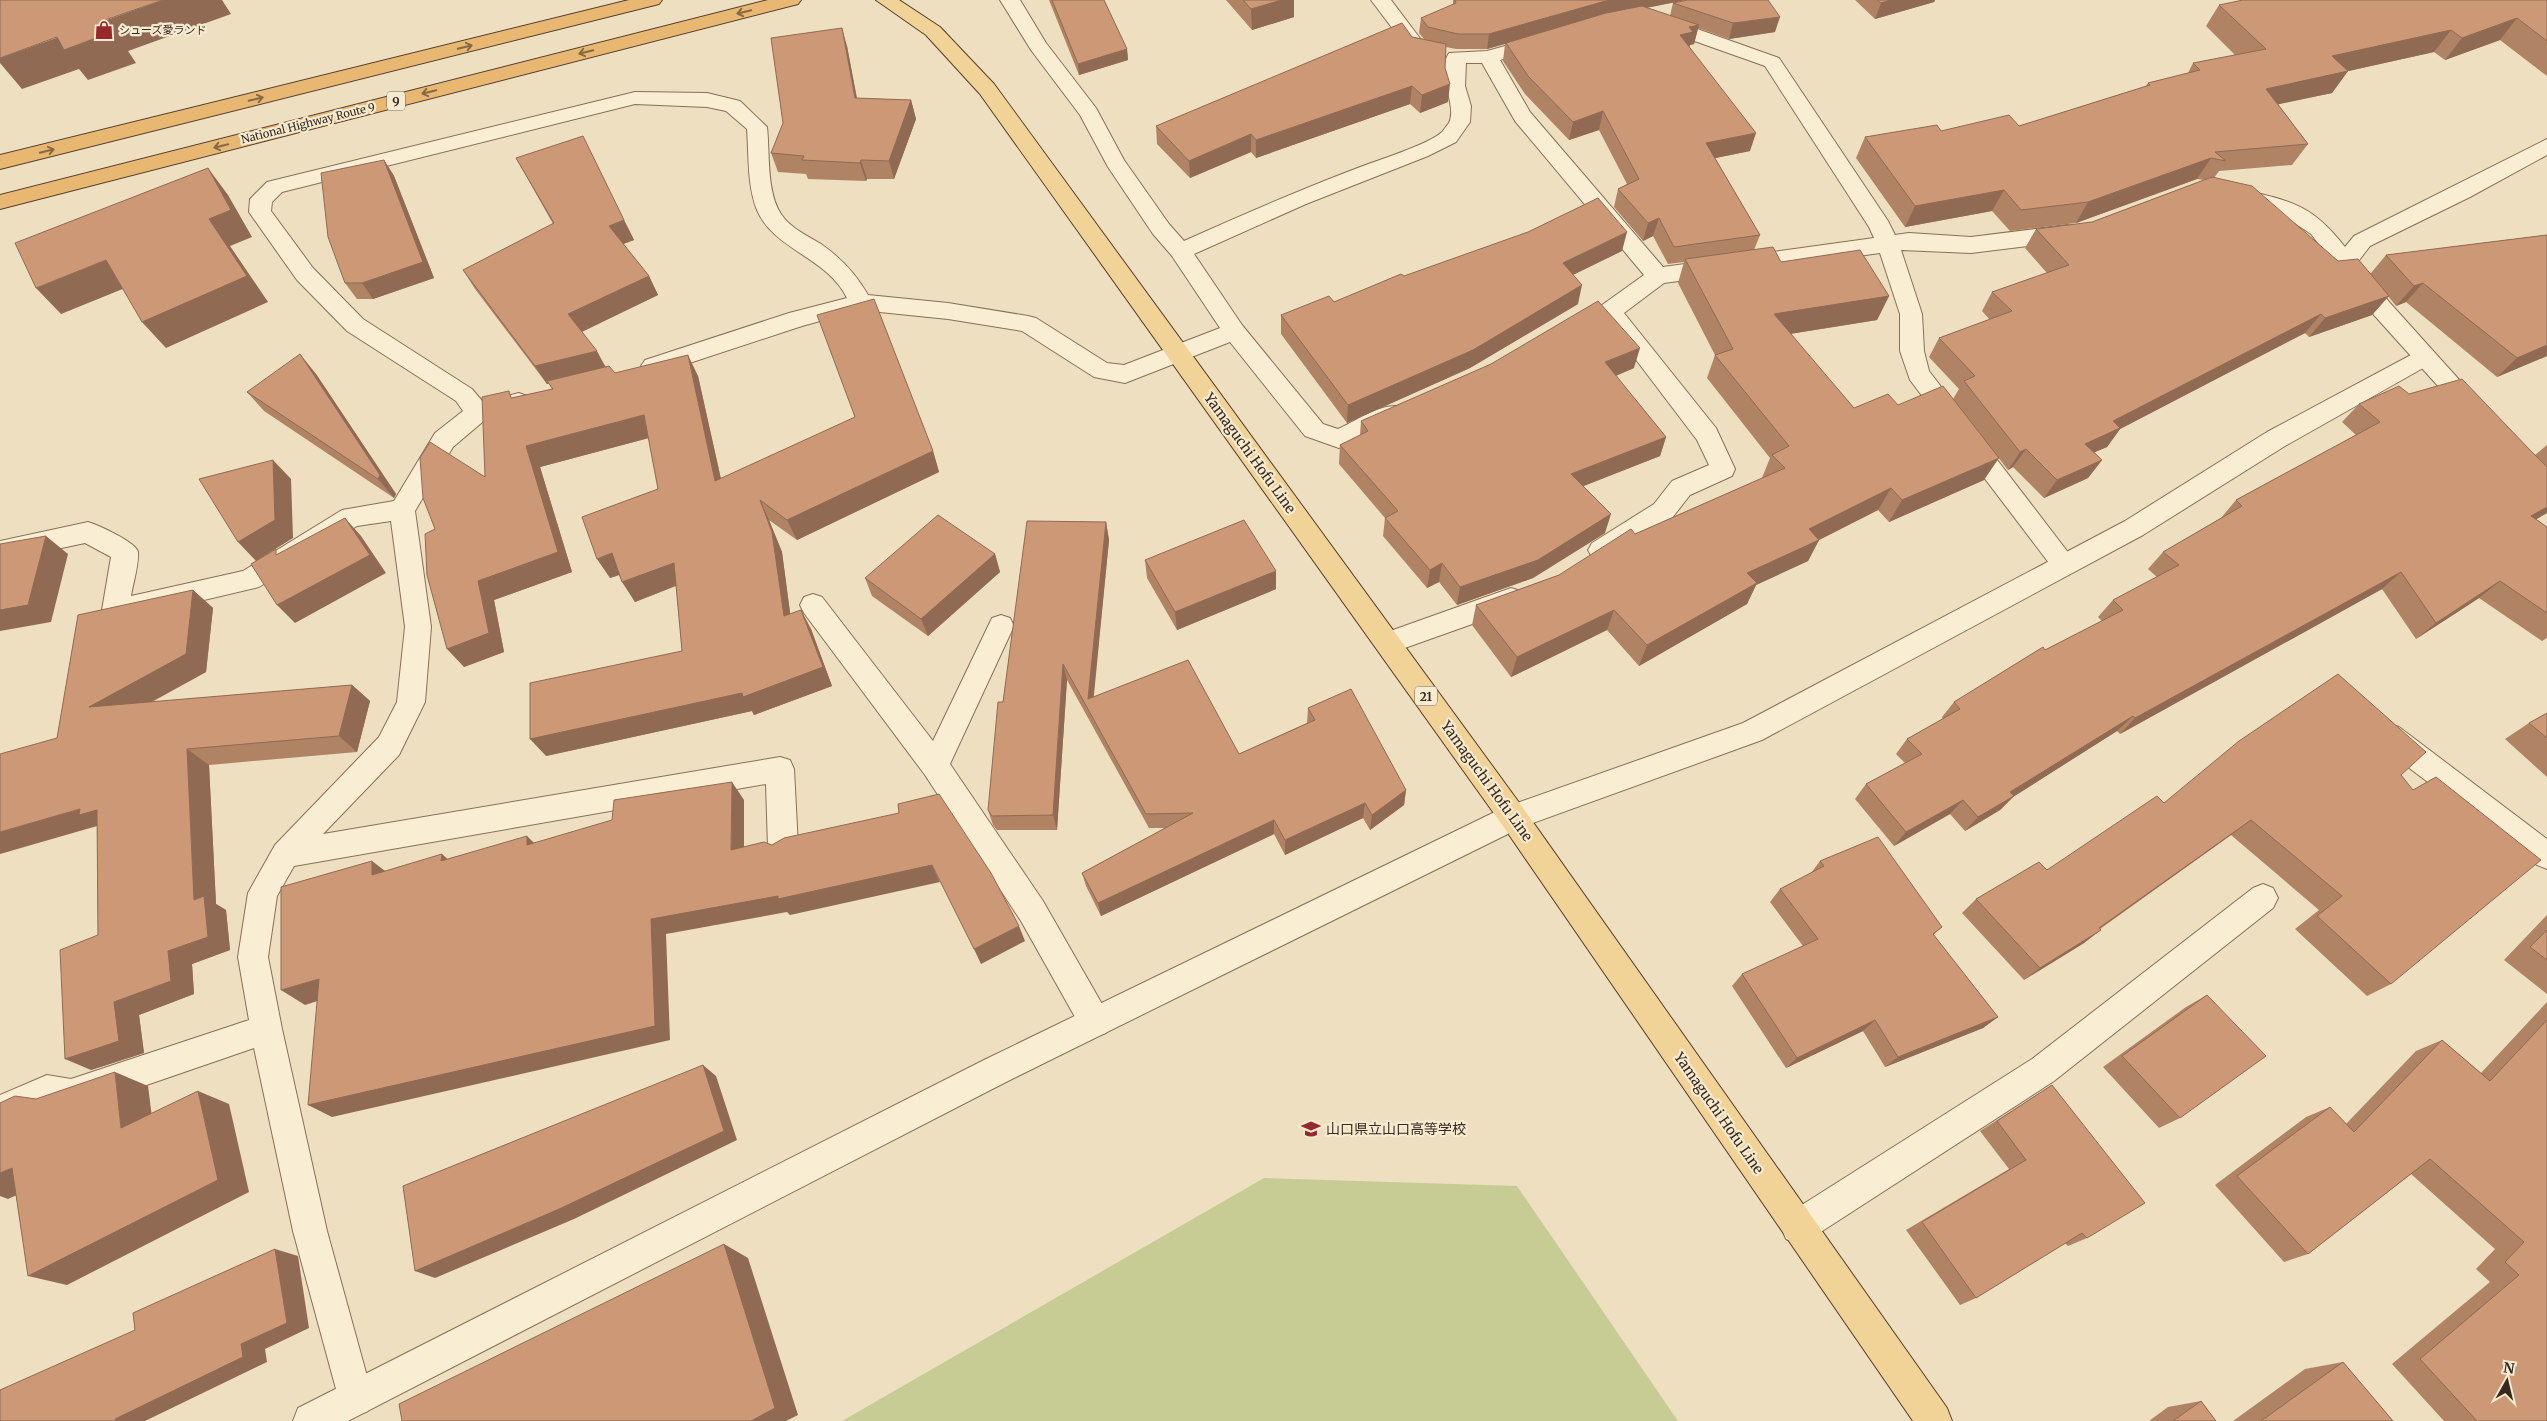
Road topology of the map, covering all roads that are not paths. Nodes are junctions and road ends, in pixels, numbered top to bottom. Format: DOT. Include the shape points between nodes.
graph roads {
  1 [pos="652,0"];
  2 [pos="791,0"];
  3 [pos="886,0"];
  4 [pos="1010,0"];
  5 [pos="1381,0"];
  6 [pos="1676,9"];
  7 [pos="1562,36"];
  8 [pos="1456,57"];
  9 [pos="1488,57"];
  10 [pos="2547,146"];
  11 [pos="0,162"];
  12 [pos="2216,192"];
  13 [pos="0,202"];
  14 [pos="2088,229"];
  15 [pos="1886,244"];
  16 [pos="1180,251"];
  17 [pos="2345,263"];
  18 [pos="1658,276"];
  19 [pos="860,302"];
  20 [pos="1610,311"];
  21 [pos="1585,312"];
  22 [pos="1234,331"];
  23 [pos="1178,354"];
  24 [pos="2424,357"];
  25 [pos="634,372"];
  26 [pos="536,398"];
  27 [pos="1417,403"];
  28 [pos="478,412"];
  29 [pos="2490,428"];
  30 [pos="402,510"];
  31 [pos="0,551"];
  32 [pos="1583,562"];
  33 [pos="2064,564"];
  34 [pos="1534,590"];
  35 [pos="813,605"];
  36 [pos="1001,626"];
  37 [pos="1388,643"];
  38 [pos="2388,735"];
  39 [pos="935,766"];
  40 [pos="1513,817"];
  41 [pos="783,847"];
  42 [pos="285,854"];
  43 [pos="2547,856"];
  44 [pos="2263,898"];
  45 [pos="1095,1022"];
  46 [pos="266,1029"];
  47 [pos="0,1111"];
  48 [pos="1798,1227"];
  49 [pos="355,1398"];
  50 [pos="311,1421"];
  51 [pos="1934,1421"];
  11 -- 1 [label="highway, one-way"];
  2 -- 13 [label="highway, National Highway Route 9 / 9, one-way"];
  3 -- 23 [label="main road, Yamaguchi Hofu Line / 21" via="934,30 987,89"];
  4 -- 16 [label="street" via="1038,46 1089,113 1116,162 1161,229"];
  5 -- 8 [label="street" via="1418,49"];
  6 -- 15 [label="street" via="1644,16 1772,62 1880,226"];
  7 -- 9 [label="street"];
  8 -- 9 [label="street"];
  8 -- 16 [label="street" via="1455,86 1461,106 1460,122 1449,137"];
  9 -- 18 [label="street" via="1522,116"];
  10 -- 17 [label="street" via="2362,241"];
  12 -- 17 [label="street" via="2288,208 2319,229"];
  14 -- 15 [label="street" via="1971,245 1909,241"];
  15 -- 18 [label="street"];
  15 -- 33 [label="street" via="1911,314 1912,351 1918,374"];
  16 -- 22 [label="street"];
  17 -- 24 [label="street"];
  18 -- 20 [label="street"];
  19 -- 23 [label="street" via="948,310 1028,324 1102,371 1125,374"];
  19 -- 25 [label="street"];
  19 -- 28 [label="street" via="854,287 839,271 814,250 787,234 772,218 764,201 757,127 733,106 707,100 634,98 275,187 260,199 260,212 305,274 355,325 464,395"];
  20 -- 21 [label="street"];
  20 -- 32 [label="street" via="1707,435 1723,469 1682,488 1664,511"];
  22 -- 23 [label="street"];
  22 -- 27 [label="street" via="1314,430 1338,439"];
  23 -- 37 [label="main road, Yamaguchi Hofu Line / 21"];
  24 -- 29 [label="street"];
  24 -- 33 [label="street" via="2276,439 2134,528"];
  26 -- 28 [label="street"];
  28 -- 30 [label="street" via="444,440"];
  30 -- 31 [label="street" via="351,517 250,580 115,610 125,552 88,532"];
  30 -- 42 [label="street" via="418,627 411,702 389,746"];
  33 -- 40 [label="street" via="1752,732"];
  34 -- 37 [label="street"];
  35 -- 39 [label="street"];
  36 -- 39 [label="street"];
  37 -- 40 [label="main road, Yamaguchi Hofu Line / 21"];
  38 -- 43 [label="street"];
  39 -- 45 [label="street" via="1032,911"];
  40 -- 45 [label="street"];
  40 -- 48 [label="main road, Yamaguchi Hofu Line / 21"];
  41 -- 42 [label="street" via="780,770"];
  42 -- 46 [label="street" via="263,893 253,957"];
  44 -- 48 [label="street" via="2043,1070"];
  45 -- 49 [label="street"];
  46 -- 47 [label="street" via="71,1095 47,1091"];
  46 -- 49 [label="street" via="310,1231"];
  48 -- 51 [label="main road, Yamaguchi Hofu Line / 21"];
  49 -- 50 [label="street"];
}
